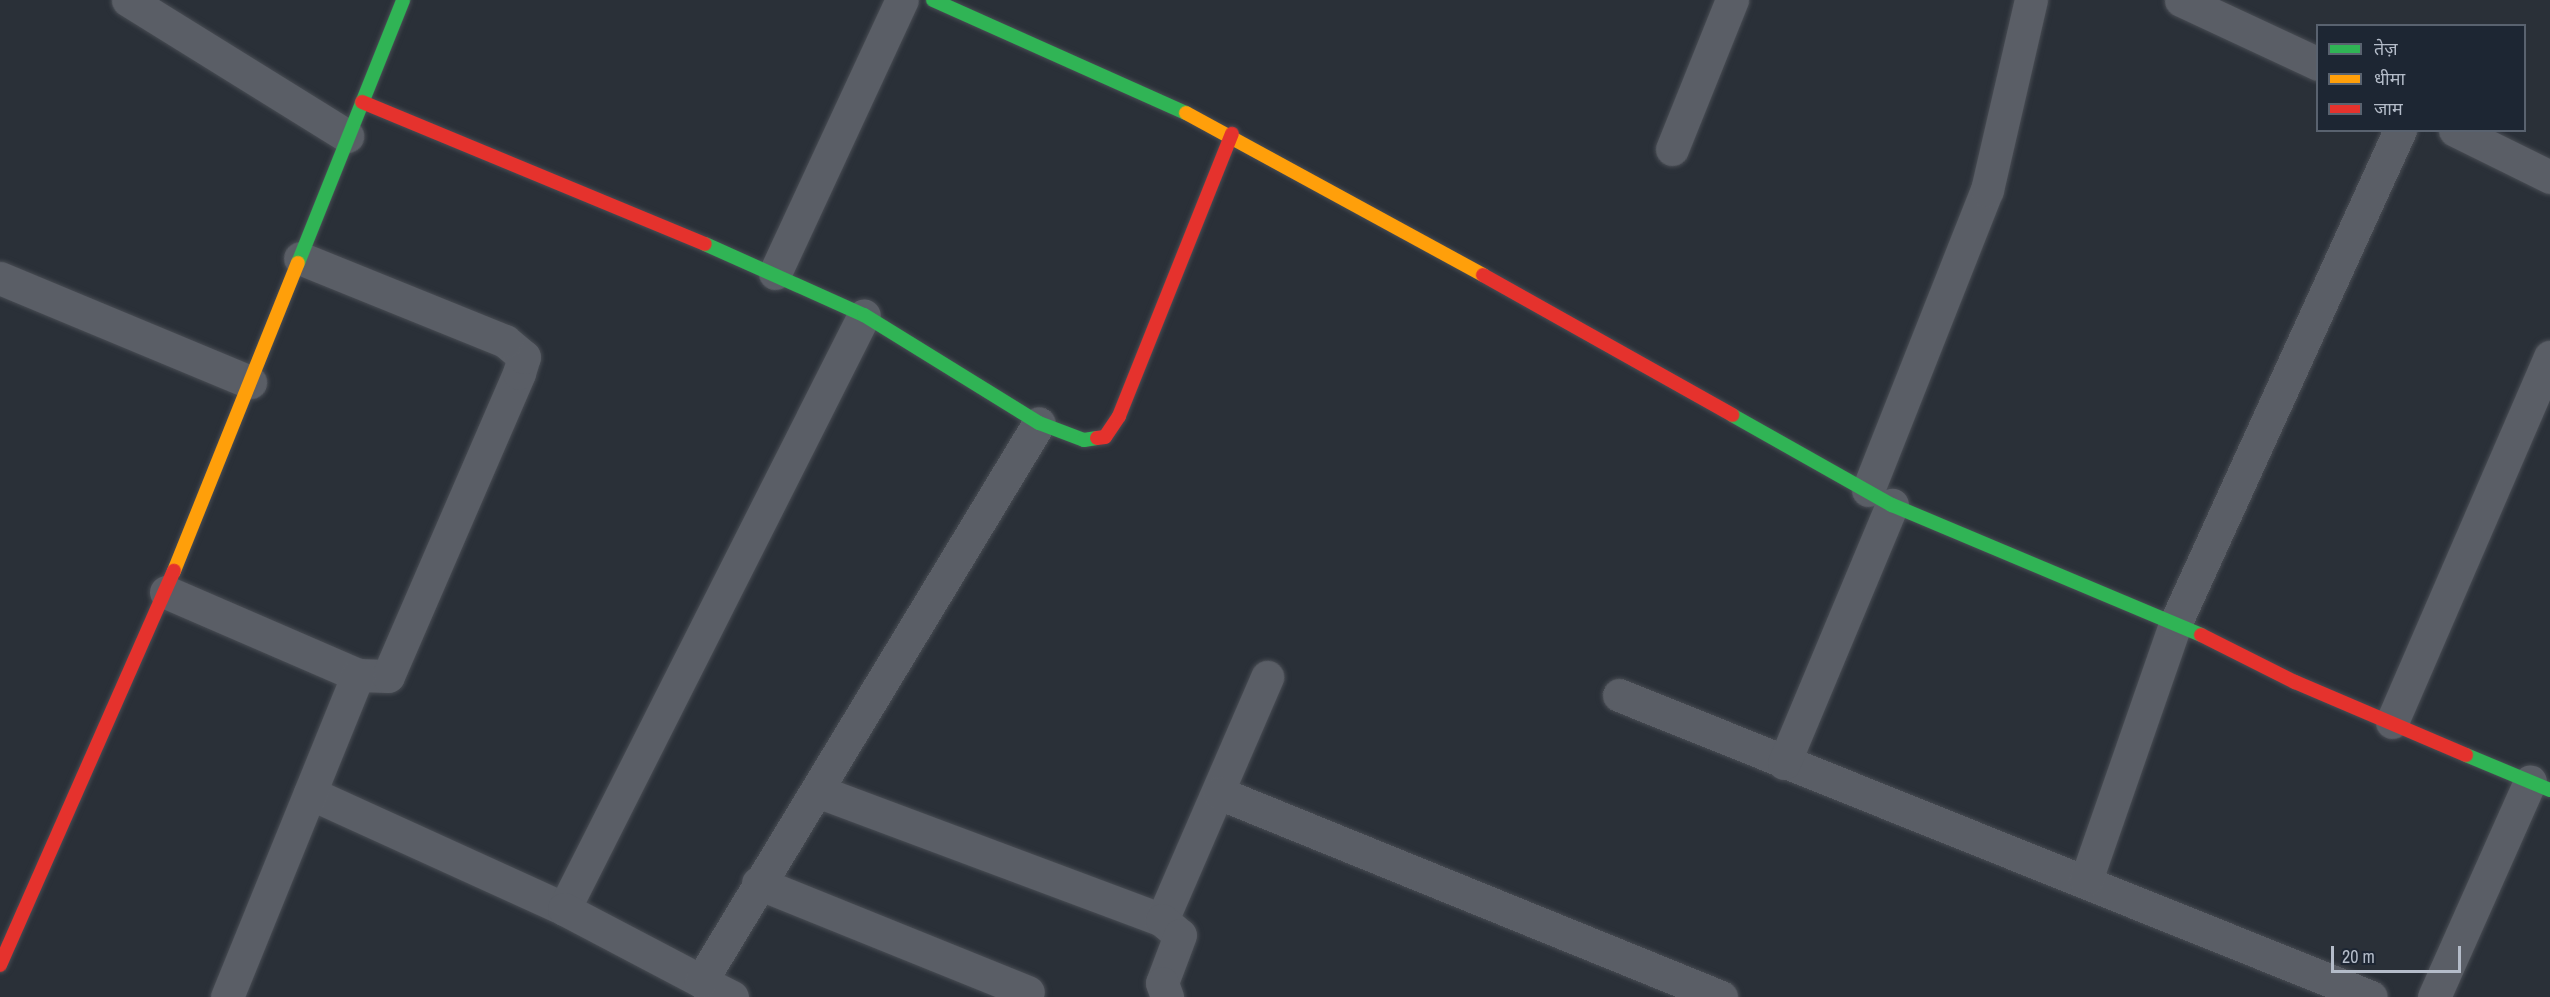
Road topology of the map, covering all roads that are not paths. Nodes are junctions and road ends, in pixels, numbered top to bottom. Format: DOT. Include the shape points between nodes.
graph roads {
  1 [pos="128,0"];
  2 [pos="403,0"];
  3 [pos="902,0"];
  4 [pos="933,0"];
  5 [pos="1732,0"];
  6 [pos="2031,0"];
  7 [pos="2181,0"];
  8 [pos="2316,63"];
  9 [pos="362,102"];
  10 [pos="2399,132"];
  11 [pos="2460,132"];
  12 [pos="1232,134"];
  13 [pos="346,136"];
  14 [pos="1672,149"];
  15 [pos="2550,177"];
  16 [pos="300,258"];
  17 [pos="775,273"];
  18 [pos="0,278"];
  19 [pos="864,315"];
  20 [pos="2550,357"];
  21 [pos="250,382"];
  22 [pos="1039,423"];
  23 [pos="1880,498"];
  24 [pos="166,592"];
  25 [pos="2176,622"];
  26 [pos="358,675"];
  27 [pos="1267,677"];
  28 [pos="1619,695"];
  29 [pos="2392,722"];
  30 [pos="1784,763"];
  31 [pos="2540,785"];
  32 [pos="820,792"];
  33 [pos="310,793"];
  34 [pos="1219,793"];
  35 [pos="2085,880"];
  36 [pos="758,883"];
  37 [pos="564,909"];
  38 [pos="1162,920"];
  39 [pos="0,965"];
  40 [pos="701,981"];
  41 [pos="1028,992"];
  42 [pos="227,997"];
  43 [pos="732,997"];
  44 [pos="1167,997"];
  45 [pos="1721,997"];
  46 [pos="2371,997"];
  47 [pos="2434,997"];
  1 -- 13 [label="street"];
  2 -- 9 [label="street"];
  3 -- 17 [label="street"];
  4 -- 12 [label="street"];
  5 -- 14 [label="street"];
  6 -- 23 [label="street" via="1987,190"];
  7 -- 8 [label="street"];
  9 -- 13 [label="street"];
  9 -- 17 [label="street"];
  10 -- 25 [label="street"];
  11 -- 15 [label="street"];
  12 -- 22 [label="street" via="1119,416 1105,437 1084,440"];
  12 -- 23 [label="street" via="1707,406"];
  13 -- 16 [label="street"];
  16 -- 21 [label="street"];
  16 -- 26 [label="street" via="505,341 524,357 397,664 388,676"];
  17 -- 19 [label="street"];
  18 -- 21 [label="street"];
  19 -- 22 [label="street"];
  19 -- 37 [label="street"];
  20 -- 29 [label="street"];
  21 -- 24 [label="street"];
  22 -- 32 [label="street"];
  23 -- 25 [label="street"];
  23 -- 30 [label="street"];
  24 -- 26 [label="street"];
  24 -- 39 [label="street"];
  25 -- 29 [label="street"];
  25 -- 35 [label="street"];
  26 -- 33 [label="street"];
  27 -- 34 [label="street"];
  28 -- 30 [label="street"];
  29 -- 31 [label="street"];
  30 -- 35 [label="street"];
  31 -- 47 [label="street"];
  32 -- 36 [label="street"];
  32 -- 38 [label="street"];
  33 -- 37 [label="street"];
  33 -- 42 [label="street"];
  34 -- 38 [label="street"];
  34 -- 45 [label="street"];
  35 -- 46 [label="street"];
  36 -- 40 [label="street"];
  36 -- 41 [label="street"];
  37 -- 40 [label="street"];
  38 -- 44 [label="street" via="1180,935 1162,983"];
  40 -- 43 [label="street"];
}
